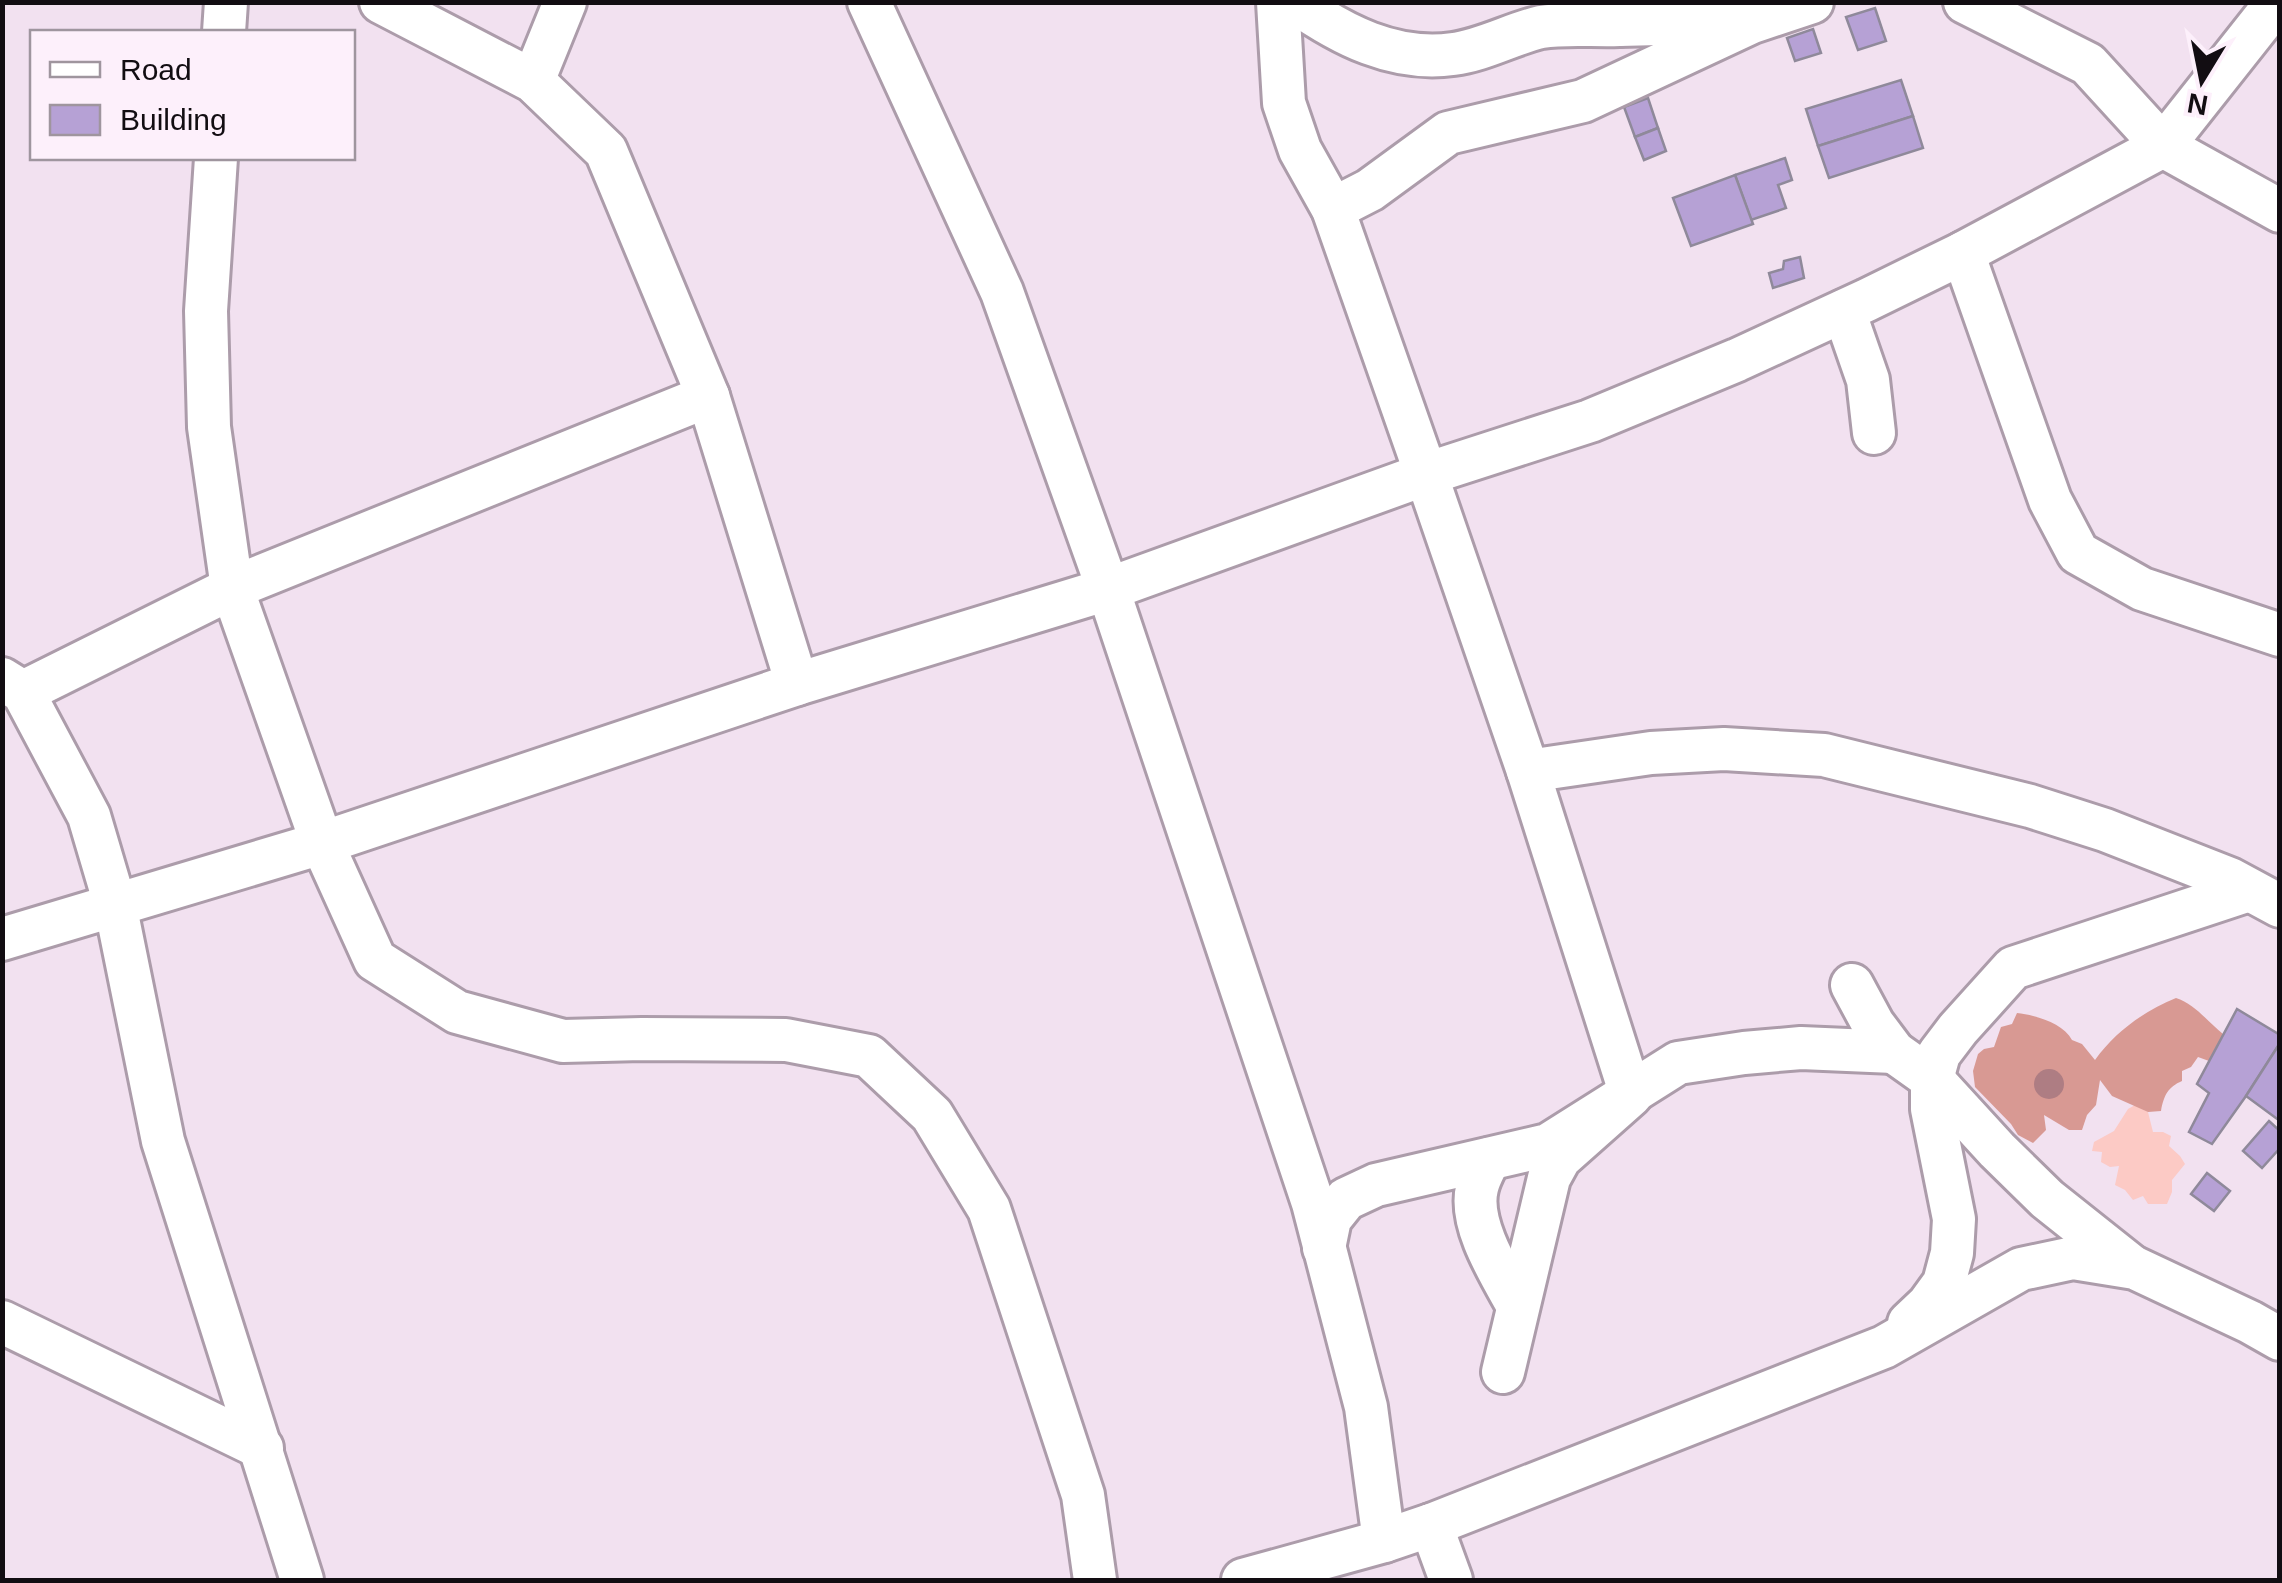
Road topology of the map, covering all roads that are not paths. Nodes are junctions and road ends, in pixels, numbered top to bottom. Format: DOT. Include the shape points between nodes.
graph roads {
  1 [pos="226,2"];
  2 [pos="382,2"];
  3 [pos="566,2"];
  4 [pos="869,2"];
  5 [pos="1278,2"];
  6 [pos="1295,2"];
  7 [pos="1812,2"];
  8 [pos="1965,2"];
  9 [pos="2277,2"];
  10 [pos="1615,14"];
  11 [pos="1752,22"];
  12 [pos="224,30"];
  13 [pos="533,81"];
  14 [pos="2164,146"];
  15 [pos="216,160"];
  16 [pos="1333,209"];
  17 [pos="2280,211"];
  18 [pos="1964,253"];
  19 [pos="1844,310"];
  20 [pos="708,396"];
  21 [pos="1874,434"];
  22 [pos="1426,474"];
  23 [pos="232,588"];
  24 [pos="1108,589"];
  25 [pos="2280,636"];
  26 [pos="797,684"];
  27 [pos="13,686"];
  28 [pos="1528,771"];
  29 [pos="322,843"];
  30 [pos="2264,898"];
  31 [pos="115,904"];
  32 [pos="2,939"];
  33 [pos="1852,985"];
  34 [pos="1894,1052"];
  35 [pos="1932,1078"];
  36 [pos="1630,1095"];
  37 [pos="1489,1158"];
  38 [pos="1398,1180"];
  39 [pos="1476,1208"];
  40 [pos="1324,1248"];
  41 [pos="2135,1268"];
  42 [pos="1518,1306"];
  43 [pos="2,1322"];
  44 [pos="2280,1339"];
  45 [pos="1884,1347"];
  46 [pos="1503,1372"];
  47 [pos="262,1448"];
  48 [pos="1431,1524"];
  49 [pos="1384,1541"];
  50 [pos="302,1580"];
  51 [pos="1095,1580"];
  52 [pos="1243,1580"];
  53 [pos="1452,1580"];
  1 -- 12 [label="street"];
  2 -- 13 [label="street"];
  3 -- 13 [label="street"];
  4 -- 24 [label="street" via="1002,292"];
  5 -- 16 [label="street" via="1284,103 1300,150"];
  6 -- 10 [label="street" via="1366,44 1405,53 1451,54"];
  7 -- 11 [label="street"];
  8 -- 14 [label="street" via="2088,64"];
  9 -- 14 [label="street"];
  10 -- 11 [label="street"];
  11 -- 16 [label="street" via="1583,101 1448,134"];
  13 -- 20 [label="street" via="606,152"];
  14 -- 17 [label="street"];
  14 -- 18 [label="street"];
  15 -- 23 [label="street" via="206,310 208,426"];
  16 -- 22 [label="street"];
  18 -- 19 [label="street"];
  18 -- 25 [label="street" via="2050,500 2078,553 2142,589"];
  19 -- 21 [label="street" via="1868,380"];
  19 -- 22 [label="street" via="1590,421"];
  20 -- 23 [label="street"];
  20 -- 26 [label="street"];
  22 -- 24 [label="street"];
  22 -- 28 [label="street"];
  23 -- 27 [label="street"];
  23 -- 29 [label="street"];
  24 -- 26 [label="street"];
  24 -- 40 [label="street"];
  26 -- 29 [label="street"];
  27 -- 31 [label="street" via="89,816"];
  28 -- 30 [label="street" via="1724,749 1824,755 2106,830"];
  28 -- 36 [label="street"];
  29 -- 31 [label="street"];
  29 -- 51 [label="street" via="375,960 457,1012 563,1041 786,1040 870,1056 932,1116 989,1209 1083,1495"];
  30 -- 35 [label="street" via="2012,968 1939,1054"];
  31 -- 32 [label="street"];
  31 -- 47 [label="street" via="163,1142"];
  33 -- 34 [label="street"];
  34 -- 35 [label="street"];
  34 -- 36 [label="street" via="1801,1048 1678,1063"];
  35 -- 41 [label="street" via="2047,1199"];
  35 -- 45 [label="street" via="1954,1218 1952,1253 1944,1283"];
  36 -- 37 [label="street" via="1548,1145"];
  36 -- 42 [label="street" via="1560,1158 1548,1178"];
  37 -- 38 [label="street"];
  37 -- 39 [label="street"];
  38 -- 39 [label="street" via="1444,1183"];
  38 -- 40 [label="street" via="1346,1199 1330,1219"];
  39 -- 42 [label="street"];
  40 -- 49 [label="street" via="1366,1406"];
  41 -- 44 [label="street"];
  41 -- 45 [label="street" via="2073,1258 2022,1269"];
  42 -- 46 [label="street"];
  43 -- 47 [label="street"];
  45 -- 48 [label="street"];
  47 -- 50 [label="street"];
  48 -- 49 [label="street"];
  48 -- 53 [label="street"];
  49 -- 52 [label="street"];
}
